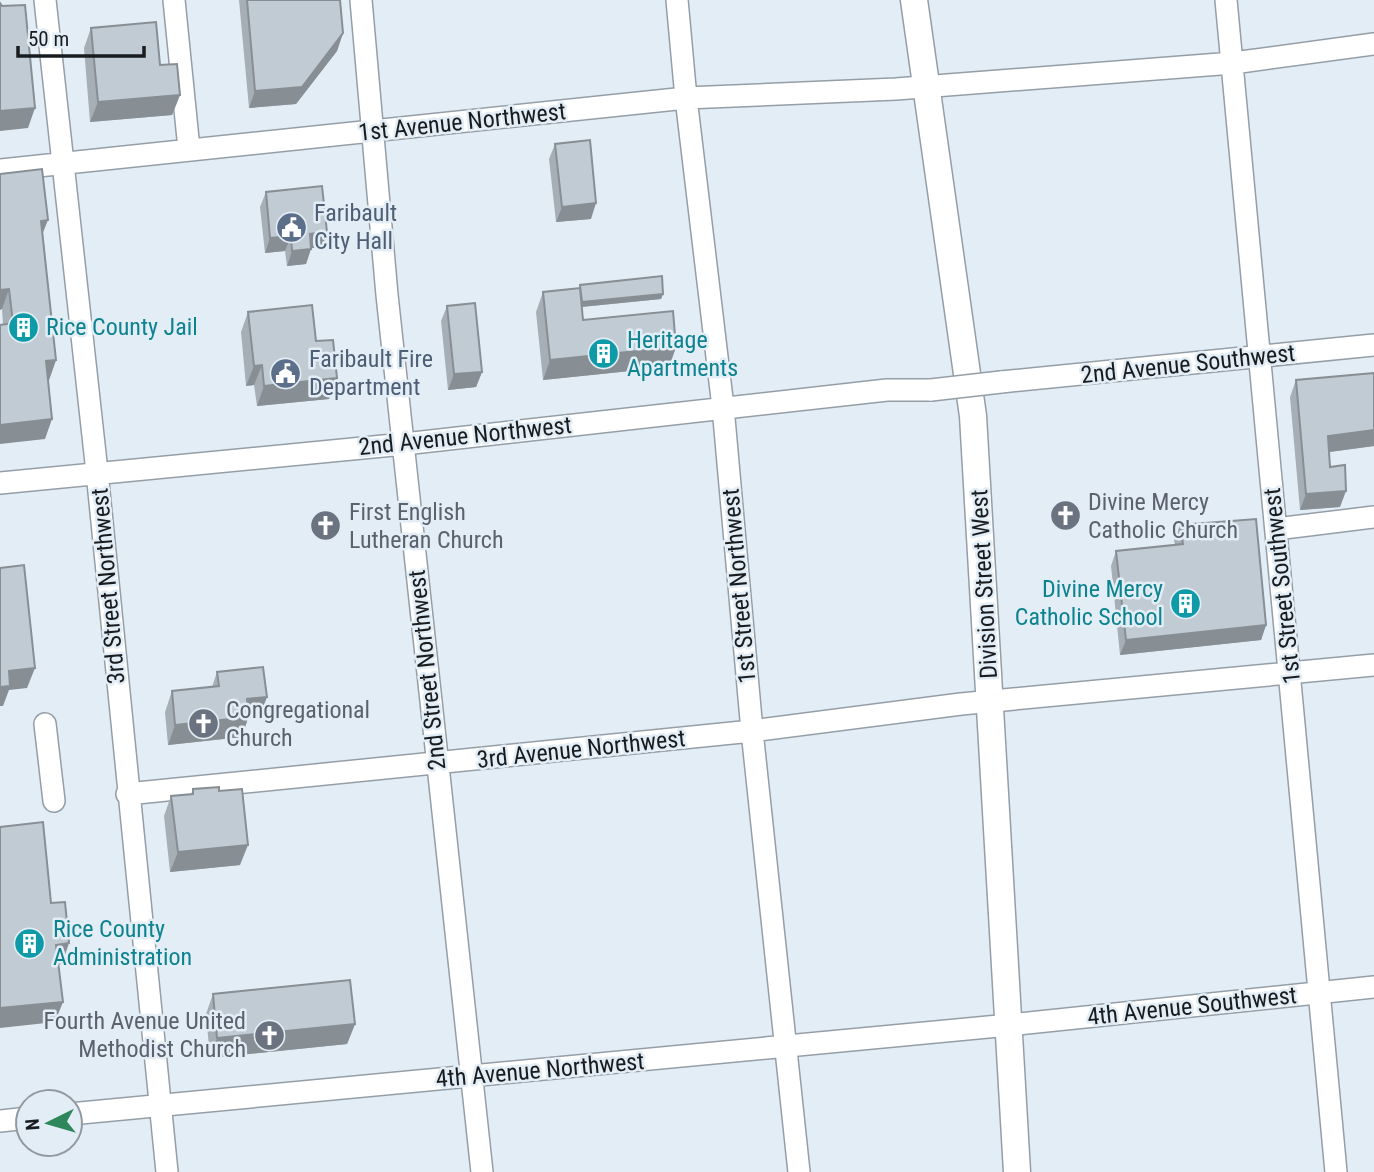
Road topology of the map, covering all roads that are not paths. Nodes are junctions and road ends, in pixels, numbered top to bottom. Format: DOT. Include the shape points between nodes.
graph roads {
  1 [pos="174,0"];
  2 [pos="361,0"];
  3 [pos="677,0"];
  4 [pos="914,0"];
  5 [pos="1226,0"];
  6 [pos="45,5"];
  7 [pos="23,12"];
  8 [pos="1374,44"];
  9 [pos="1234,63"];
  10 [pos="926,86"];
  11 [pos="685,99"];
  12 [pos="372,132"];
  13 [pos="189,149"];
  14 [pos="61,164"];
  15 [pos="0,170"];
  16 [pos="1374,345"];
  17 [pos="1260,358"];
  18 [pos="931,390"];
  19 [pos="723,407"];
  20 [pos="404,444"];
  21 [pos="97,472"];
  22 [pos="0,483"];
  23 [pos="1374,517"];
  24 [pos="1276,529"];
  25 [pos="1374,665"];
  26 [pos="1290,672"];
  27 [pos="991,701"];
  28 [pos="45,724"];
  29 [pos="752,731"];
  30 [pos="437,763"];
  31 [pos="127,794"];
  32 [pos="54,801"];
  33 [pos="1374,986"];
  34 [pos="1320,992"];
  35 [pos="1010,1025"];
  36 [pos="786,1046"];
  37 [pos="473,1076"];
  38 [pos="160,1105"];
  39 [pos="84,1113"];
  40 [pos="167,1172"];
  41 [pos="482,1172"];
  42 [pos="799,1172"];
  43 [pos="1017,1172"];
  44 [pos="1336,1172"];
  1 -- 13 [label="street"];
  2 -- 12 [label="street, 2nd Street Northwest"];
  3 -- 11 [label="street, 1st Street Northwest"];
  4 -- 10 [label="main road, Division Street West"];
  5 -- 9 [label="street, 1st Street Southwest"];
  6 -- 7 [label="street"];
  6 -- 14 [label="street, 3rd Street Northwest"];
  8 -- 9 [label="street, 1st Avenue Northwest"];
  9 -- 10 [label="street, 1st Avenue Northwest"];
  9 -- 17 [label="street, 1st Street Southwest"];
  10 -- 11 [label="street, 1st Avenue Northwest"];
  10 -- 27 [label="main road, Division Street West" via="972,416"];
  11 -- 12 [label="street, 1st Avenue Northwest"];
  11 -- 19 [label="street, 1st Street Northwest"];
  12 -- 13 [label="street, 1st Avenue Northwest"];
  12 -- 20 [label="street, 2nd Street Northwest"];
  13 -- 14 [label="street, 1st Avenue Northwest"];
  14 -- 15 [label="street, 1st Avenue Northwest"];
  14 -- 21 [label="street, 3rd Street Northwest"];
  16 -- 17 [label="street, 2nd Avenue Southwest"];
  17 -- 18 [label="street, 2nd Avenue Southwest, bridge"];
  17 -- 24 [label="street, 1st Street Southwest"];
  18 -- 19 [label="street, 2nd Avenue Northwest" via="887,390"];
  19 -- 20 [label="street, 2nd Avenue Northwest"];
  19 -- 29 [label="street, 1st Street Northwest"];
  20 -- 21 [label="street, 2nd Avenue Northwest"];
  20 -- 30 [label="street, 2nd Street Northwest"];
  21 -- 22 [label="street, 2nd Avenue Northwest"];
  21 -- 31 [label="street, 3rd Street Northwest"];
  23 -- 24 [label="street"];
  24 -- 26 [label="street, 1st Street Southwest"];
  25 -- 26 [label="street, 3rd Avenue Northwest"];
  26 -- 27 [label="street, 3rd Avenue Northwest"];
  26 -- 34 [label="street, 1st Street Southwest"];
  27 -- 29 [label="street, 3rd Avenue Northwest"];
  27 -- 35 [label="main road, Division Street West"];
  28 -- 32 [label="street"];
  29 -- 30 [label="street, 3rd Avenue Northwest"];
  29 -- 36 [label="street, 1st Street Northwest"];
  30 -- 31 [label="street, 3rd Avenue Northwest"];
  30 -- 37 [label="street, 2nd Street Northwest"];
  31 -- 38 [label="street, 3rd Street Northwest"];
  33 -- 34 [label="street, 4th Avenue Southwest"];
  34 -- 35 [label="street, 4th Avenue Southwest"];
  34 -- 44 [label="street, 1st Street Southwest"];
  35 -- 36 [label="street, 4th Avenue Northwest"];
  35 -- 43 [label="main road, Division Street West"];
  36 -- 37 [label="street, 4th Avenue Northwest"];
  36 -- 42 [label="street, 1st Street Northwest"];
  37 -- 38 [label="street, 4th Avenue Northwest"];
  37 -- 41 [label="street, 2nd Street Northwest"];
  38 -- 39 [label="street, 4th Avenue Northwest"];
  38 -- 40 [label="street, 3rd Street Northwest"];
}
